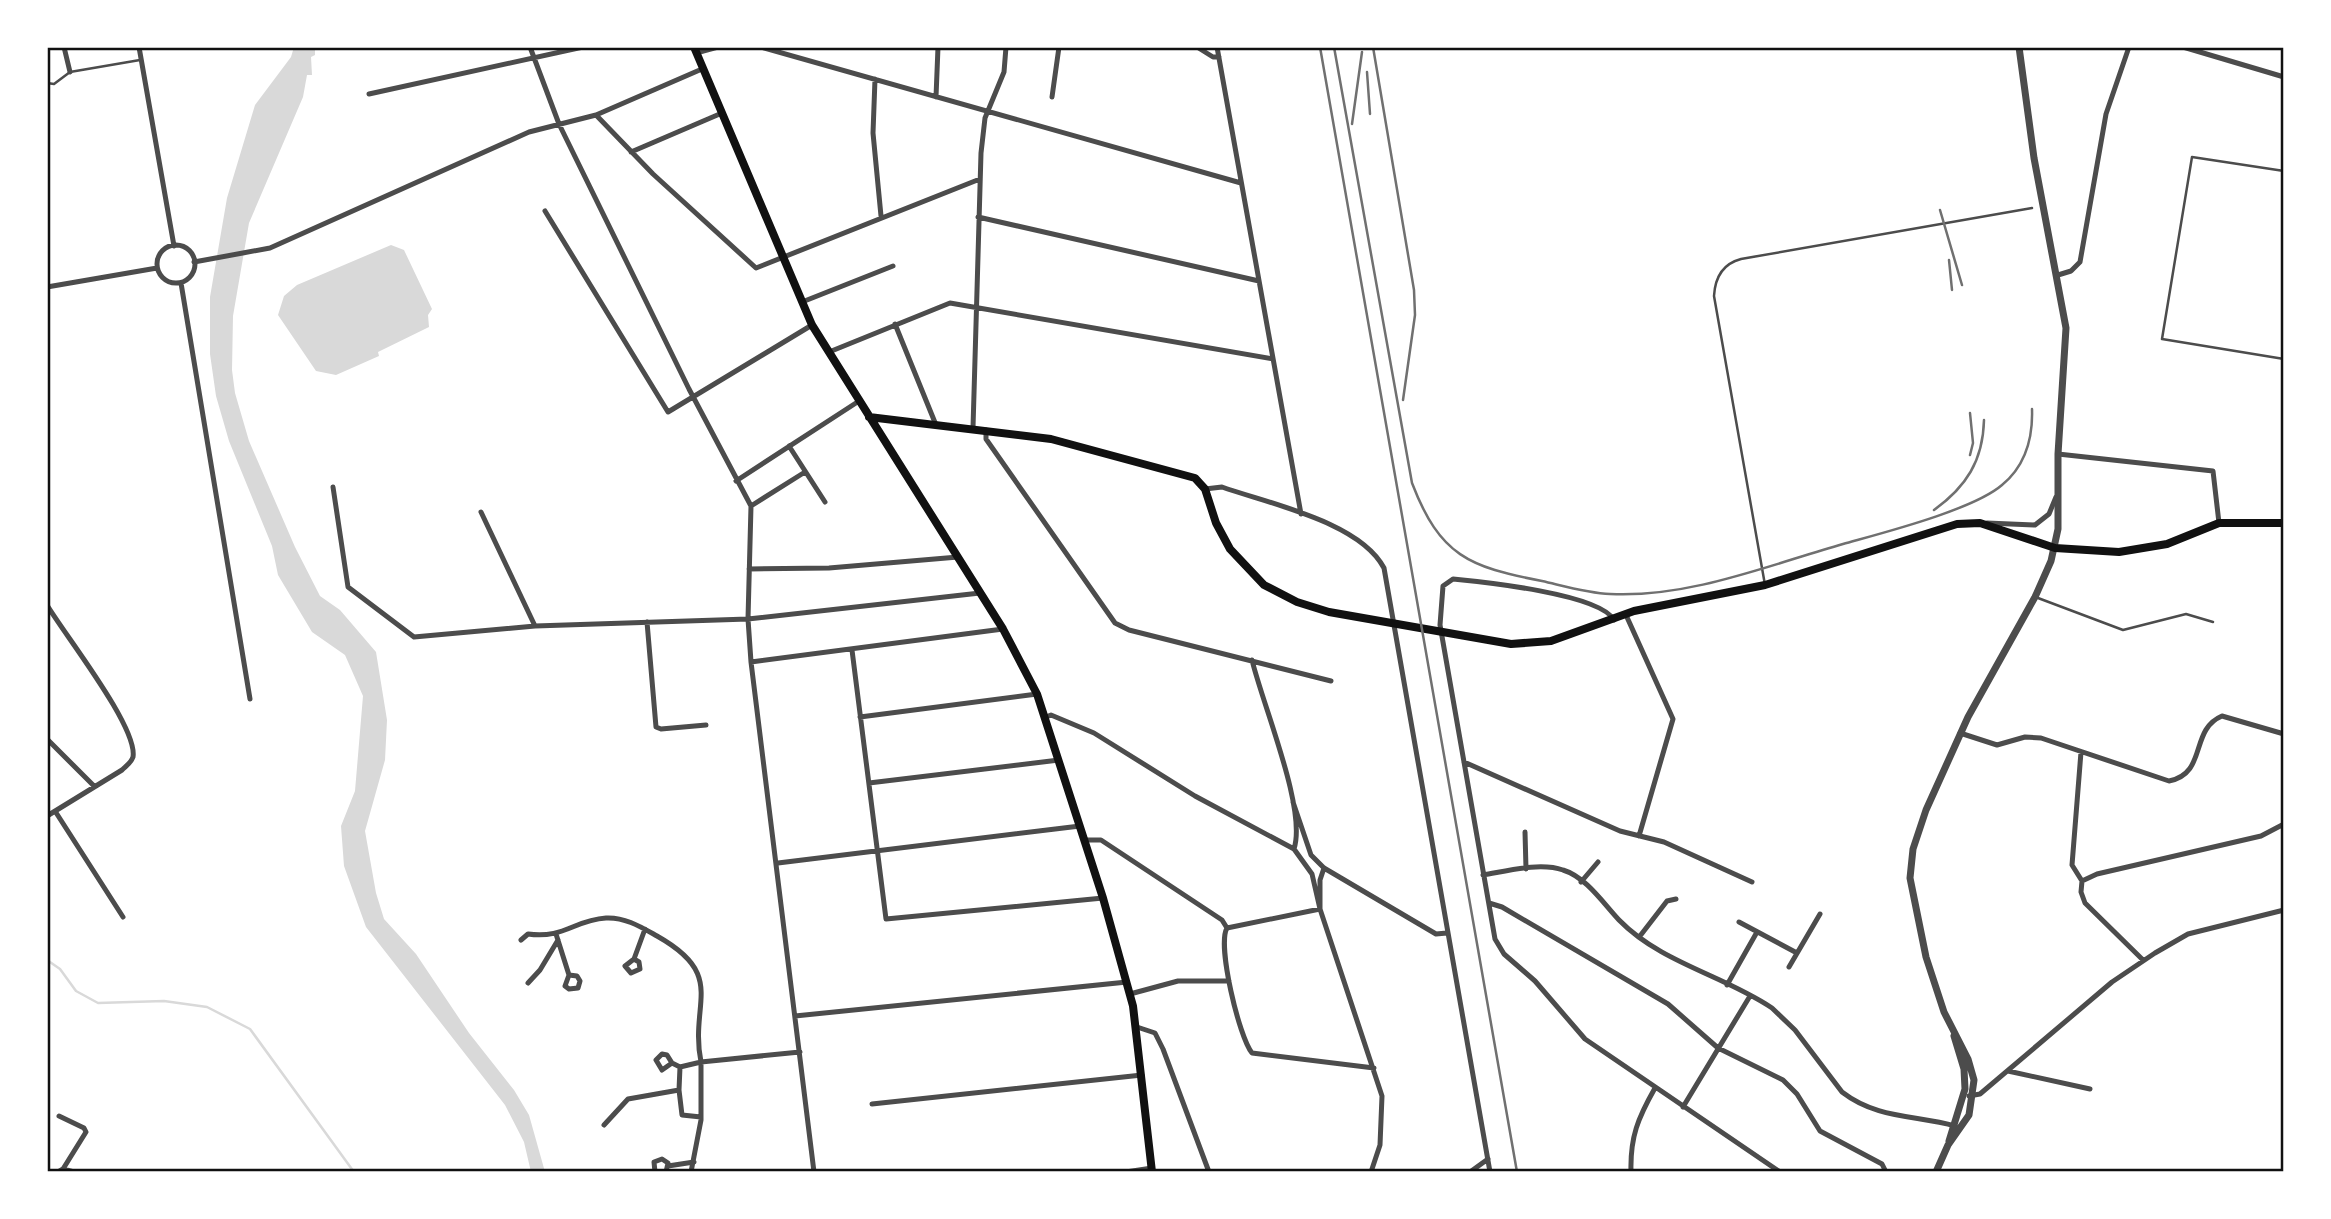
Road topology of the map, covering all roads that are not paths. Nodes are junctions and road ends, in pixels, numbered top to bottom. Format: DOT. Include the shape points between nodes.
graph roads {
  1 [pos="64,47"];
  2 [pos="139,47"];
  3 [pos="530,47"];
  4 [pos="583,47"];
  5 [pos="718,47"];
  6 [pos="761,47"];
  7 [pos="938,47"];
  8 [pos="1006,47"];
  9 [pos="1059,47"];
  10 [pos="1197,47"];
  11 [pos="1217,47"];
  12 [pos="2019,47"];
  13 [pos="2129,47"];
  14 [pos="2183,47"];
  15 [pos="695,50"];
  16 [pos="534,57"];
  17 [pos="1219,57"];
  18 [pos="141,59"];
  19 [pos="702,69"];
  20 [pos="70,72"];
  21 [pos="2284,77"];
  22 [pos="875,79"];
  23 [pos="47,83"];
  24 [pos="369,94"];
  25 [pos="936,97"];
  26 [pos="1052,97"];
  27 [pos="988,111"];
  28 [pos="722,113"];
  29 [pos="596,115"];
  30 [pos="558,124"];
  31 [pos="631,152"];
  32 [pos="2284,171"];
  33 [pos="980,178"];
  34 [pos="1241,183"];
  35 [pos="2032,208"];
  36 [pos="545,211"];
  37 [pos="881,216"];
  38 [pos="978,217"];
  39 [pos="174,246"];
  40 [pos="783,257"];
  41 [pos="194,262"];
  42 [pos="893,266"];
  43 [pos="157,268"];
  44 [pos="2058,275"];
  45 [pos="1259,281"];
  46 [pos="181,283"];
  47 [pos="47,287"];
  48 [pos="803,302"];
  49 [pos="975,307"];
  50 [pos="895,324"];
  51 [pos="812,325"];
  52 [pos="829,352"];
  53 [pos="1273,359"];
  54 [pos="2284,359"];
  55 [pos="692,397"];
  56 [pos="859,401"];
  57 [pos="869,417"];
  58 [pos="936,425"];
  59 [pos="973,428"];
  60 [pos="986,430"];
  61 [pos="789,446"];
  62 [pos="2058,454"];
  63 [pos="805,472"];
  64 [pos="736,481"];
  65 [pos="333,487"];
  66 [pos="1205,489"];
  67 [pos="2057,494"];
  68 [pos="825,502"];
  69 [pos="751,506"];
  70 [pos="481,512"];
  71 [pos="1301,514"];
  72 [pos="1980,523"];
  73 [pos="2219,523"];
  74 [pos="2284,523"];
  75 [pos="2055,548"];
  76 [pos="958,557"];
  77 [pos="750,569"];
  78 [pos="1765,584"];
  79 [pos="980,593"];
  80 [pos="2035,597"];
  81 [pos="47,605"];
  82 [pos="1626,615"];
  83 [pos="748,619"];
  84 [pos="1614,620"];
  85 [pos="647,622"];
  86 [pos="2213,622"];
  87 [pos="535,626"];
  88 [pos="1003,629"];
  89 [pos="852,650"];
  90 [pos="1252,660"];
  91 [pos="751,662"];
  92 [pos="1331,681"];
  93 [pos="1037,694"];
  94 [pos="250,699"];
  95 [pos="1046,716"];
  96 [pos="860,717"];
  97 [pos="706,726"];
  98 [pos="1960,733"];
  99 [pos="2284,734"];
  100 [pos="47,739"];
  101 [pos="2081,752"];
  102 [pos="1059,760"];
  103 [pos="1464,762"];
  104 [pos="869,783"];
  105 [pos="97,785"];
  106 [pos="1293,802"];
  107 [pos="55,811"];
  108 [pos="47,816"];
  109 [pos="2284,824"];
  110 [pos="1080,826"];
  111 [pos="1525,832"];
  112 [pos="1639,835"];
  113 [pos="1084,841"];
  114 [pos="1308,848"];
  115 [pos="1294,849"];
  116 [pos="877,851"];
  117 [pos="1598,862"];
  118 [pos="778,863"];
  119 [pos="1324,869"];
  120 [pos="1526,869"];
  121 [pos="1310,871"];
  122 [pos="1483,875"];
  123 [pos="2082,881"];
  124 [pos="1581,882"];
  125 [pos="1752,882"];
  126 [pos="1103,898"];
  127 [pos="1676,899"];
  128 [pos="1489,903"];
  129 [pos="1320,909"];
  130 [pos="2284,909"];
  131 [pos="1820,914"];
  132 [pos="124,918"];
  133 [pos="1739,922"];
  134 [pos="1227,928"];
  135 [pos="645,929"];
  136 [pos="1757,932"];
  137 [pos="1447,933"];
  138 [pos="1640,936"];
  139 [pos="557,937"];
  140 [pos="521,940"];
  141 [pos="1797,953"];
  142 [pos="634,959"];
  143 [pos="2143,960"];
  144 [pos="1789,967"];
  145 [pos="569,975"];
  146 [pos="1229,981"];
  147 [pos="528,982"];
  148 [pos="1127,982"];
  149 [pos="1727,985"];
  150 [pos="1130,995"];
  151 [pos="1750,996"];
  152 [pos="795,1016"];
  153 [pos="1137,1027"];
  154 [pos="1954,1035"];
  155 [pos="1718,1048"];
  156 [pos="800,1052"];
  157 [pos="701,1062"];
  158 [pos="672,1063"];
  159 [pos="680,1067"];
  160 [pos="1374,1068"];
  161 [pos="2008,1071"];
  162 [pos="1142,1075"];
  163 [pos="1655,1088"];
  164 [pos="2090,1089"];
  165 [pos="679,1090"];
  166 [pos="1964,1095"];
  167 [pos="1973,1096"];
  168 [pos="872,1104"];
  169 [pos="1683,1107"];
  170 [pos="59,1116"];
  171 [pos="701,1117"];
  172 [pos="604,1125"];
  173 [pos="1956,1129"];
  174 [pos="1488,1159"];
  175 [pos="694,1162"];
  176 [pos="667,1169"];
  177 [pos="61,1170"];
  178 [pos="1152,1170"];
  179 [pos="74,1172"];
  180 [pos="655,1172"];
  181 [pos="691,1172"];
  182 [pos="814,1172"];
  183 [pos="1126,1172"];
  184 [pos="1209,1172"];
  185 [pos="1371,1172"];
  186 [pos="1470,1172"];
  187 [pos="1490,1172"];
  188 [pos="1631,1172"];
  189 [pos="1780,1172"];
  190 [pos="1886,1172"];
  191 [pos="1936,1172"];
  1 -- 20 [label="street"];
  2 -- 18 [label="street"];
  3 -- 16 [label="street"];
  4 -- 16 [label="street"];
  5 -- 15 [label="street"];
  6 -- 22 [label="street"];
  7 -- 25 [label="street"];
  8 -- 27 [label="street" via="1004,72"];
  9 -- 26 [label="street"];
  10 -- 17 [label="street"];
  11 -- 17 [label="street"];
  12 -- 44 [label="street" via="2034,158"];
  13 -- 44 [label="street" via="2106,114 2080,262"];
  14 -- 21 [label="street"];
  15 -- 19 [label="main road"];
  16 -- 24 [label="street"];
  16 -- 30 [label="street"];
  17 -- 34 [label="street"];
  18 -- 20 [label="lane"];
  18 -- 39 [label="street"];
  19 -- 28 [label="main road"];
  19 -- 29 [label="street"];
  20 -- 23 [label="lane" via="54,84"];
  22 -- 25 [label="street"];
  22 -- 37 [label="street" via="873,133"];
  25 -- 27 [label="street"];
  27 -- 33 [label="street"];
  27 -- 34 [label="street"];
  28 -- 31 [label="street"];
  28 -- 40 [label="main road"];
  29 -- 30 [label="street"];
  29 -- 31 [label="street"];
  30 -- 41 [label="street" via="530,132 270,248"];
  30 -- 55 [label="street"];
  31 -- 40 [label="street" via="756,268"];
  32 -- 54 [label="lane" via="2192,157 2162,339"];
  33 -- 37 [label="street"];
  33 -- 38 [label="street"];
  34 -- 45 [label="street"];
  35 -- 78 [label="lane" via="1741,259 1722,271 1715,281 1714,296"];
  36 -- 55 [label="street" via="668,412"];
  37 -- 40 [label="street"];
  38 -- 45 [label="street"];
  38 -- 49 [label="street"];
  39 -- 41 [label="street" via="190,252"];
  39 -- 43 [label="street" via="159,256"];
  40 -- 48 [label="main road"];
  41 -- 46 [label="street" via="191,276"];
  42 -- 48 [label="street"];
  43 -- 46 [label="street" via="163,279"];
  43 -- 47 [label="street"];
  44 -- 62 [label="street" via="2067,348"];
  45 -- 53 [label="street"];
  46 -- 94 [label="street"];
  48 -- 51 [label="main road"];
  49 -- 50 [label="street" via="944,304"];
  49 -- 53 [label="street"];
  49 -- 59 [label="street"];
  50 -- 52 [label="street"];
  50 -- 58 [label="street"];
  51 -- 52 [label="main road"];
  51 -- 55 [label="street"];
  52 -- 56 [label="main road"];
  53 -- 71 [label="street"];
  55 -- 64 [label="street"];
  56 -- 57 [label="main road"];
  56 -- 61 [label="street"];
  57 -- 58 [label="main road"];
  57 -- 76 [label="main road"];
  58 -- 59 [label="main road"];
  59 -- 60 [label="main road"];
  60 -- 66 [label="main road" via="1126,457 1195,478"];
  60 -- 90 [label="street" via="986,439 1115,623"];
  61 -- 63 [label="street"];
  61 -- 64 [label="street"];
  62 -- 67 [label="street"];
  62 -- 73 [label="street" via="2213,471"];
  63 -- 68 [label="street"];
  63 -- 69 [label="street"];
  64 -- 69 [label="street"];
  65 -- 87 [label="street" via="348,587 414,637"];
  66 -- 71 [label="street" via="1222,488"];
  66 -- 84 [label="main road" via="1230,550 1264,585 1297,602 1370,620 1511,643 1538,643"];
  67 -- 72 [label="street" via="2049,514 2035,525"];
  67 -- 75 [label="street"];
  69 -- 77 [label="street"];
  70 -- 87 [label="street"];
  71 -- 137 [label="street" via="1362,541 1384,568"];
  72 -- 75 [label="main road"];
  72 -- 78 [label="main road" via="1940,527"];
  73 -- 74 [label="main road"];
  73 -- 75 [label="main road" via="2148,549"];
  75 -- 80 [label="street"];
  76 -- 77 [label="street" via="829,568"];
  76 -- 79 [label="main road"];
  77 -- 83 [label="street"];
  78 -- 82 [label="main road"];
  79 -- 83 [label="street"];
  79 -- 88 [label="main road"];
  80 -- 86 [label="lane" via="2123,631 2186,614"];
  80 -- 98 [label="street"];
  81 -- 105 [label="street" via="117,713 131,745 131,762"];
  82 -- 84 [label="main road"];
  82 -- 112 [label="street" via="1673,715"];
  83 -- 85 [label="street"];
  83 -- 91 [label="street"];
  84 -- 103 [label="street" via="1610,612 1591,603 1490,582 1447,582 1440,602 1440,625"];
  85 -- 87 [label="street"];
  85 -- 97 [label="street" via="656,727"];
  88 -- 89 [label="street"];
  88 -- 93 [label="main road"];
  89 -- 91 [label="street"];
  89 -- 96 [label="street"];
  90 -- 92 [label="street"];
  90 -- 106 [label="street"];
  91 -- 118 [label="street"];
  93 -- 95 [label="main road"];
  93 -- 96 [label="street"];
  95 -- 102 [label="main road"];
  95 -- 115 [label="street" via="1094,733 1195,796"];
  96 -- 104 [label="street"];
  98 -- 101 [label="street" via="1997,745 2034,736"];
  98 -- 154 [label="street" via="1919,830 1910,878 1926,957"];
  99 -- 101 [label="street" via="2222,716 2206,727 2190,772 2169,781"];
  100 -- 105 [label="street"];
  101 -- 123 [label="street" via="2072,858"];
  102 -- 104 [label="street"];
  102 -- 110 [label="main road"];
  103 -- 112 [label="street" via="1620,831"];
  103 -- 122 [label="street"];
  104 -- 116 [label="street"];
  105 -- 107 [label="street"];
  106 -- 114 [label="street"];
  106 -- 115 [label="street" via="1298,831"];
  107 -- 108 [label="street"];
  107 -- 132 [label="street" via="85,864"];
  109 -- 123 [label="street" via="2262,836"];
  110 -- 113 [label="main road"];
  110 -- 116 [label="street"];
  111 -- 120 [label="street"];
  112 -- 125 [label="street"];
  113 -- 126 [label="main road"];
  113 -- 134 [label="street" via="1101,839 1222,920"];
  114 -- 115 [label="street"];
  114 -- 119 [label="street"];
  115 -- 121 [label="street"];
  116 -- 118 [label="street"];
  116 -- 126 [label="street" via="886,919"];
  117 -- 124 [label="street"];
  118 -- 152 [label="street"];
  119 -- 121 [label="street"];
  119 -- 129 [label="street"];
  119 -- 137 [label="street" via="1436,934"];
  120 -- 122 [label="street"];
  120 -- 124 [label="street" via="1556,868"];
  121 -- 129 [label="street"];
  122 -- 128 [label="street"];
  123 -- 143 [label="street" via="2085,903"];
  124 -- 138 [label="street"];
  126 -- 148 [label="main road"];
  127 -- 138 [label="street" via="1667,901"];
  128 -- 155 [label="street" via="1668,1004"];
  128 -- 163 [label="street" via="1495,939 1504,954 1585,1039"];
  129 -- 134 [label="street"];
  129 -- 160 [label="street"];
  130 -- 143 [label="street" via="2188,934"];
  131 -- 141 [label="street"];
  133 -- 136 [label="street"];
  134 -- 146 [label="street" via="1222,941"];
  135 -- 139 [label="street" via="608,918 579,924"];
  135 -- 142 [label="street"];
  135 -- 157 [label="street" via="686,955 701,978"];
  136 -- 141 [label="street"];
  136 -- 149 [label="street"];
  137 -- 174 [label="street"];
  138 -- 149 [label="street"];
  139 -- 140 [label="street" via="528,934"];
  139 -- 145 [label="street"];
  139 -- 147 [label="street" via="540,970"];
  141 -- 144 [label="street"];
  143 -- 161 [label="street"];
  146 -- 150 [label="street" via="1178,981"];
  146 -- 160 [label="street" via="1252,1053"];
  148 -- 150 [label="main road"];
  148 -- 152 [label="street"];
  149 -- 151 [label="street"];
  150 -- 153 [label="main road"];
  151 -- 155 [label="street"];
  151 -- 173 [label="street" via="1787,1021 1851,1099 1886,1115"];
  152 -- 156 [label="street"];
  153 -- 162 [label="main road"];
  153 -- 184 [label="street" via="1155,1033"];
  154 -- 166 [label="street" via="1964,1069"];
  154 -- 167 [label="street" via="1973,1070"];
  155 -- 169 [label="street"];
  155 -- 190 [label="street" via="1783,1080 1797,1094 1814,1126 1882,1164"];
  156 -- 157 [label="street"];
  156 -- 182 [label="street"];
  157 -- 159 [label="street"];
  157 -- 171 [label="street"];
  158 -- 159 [label="street"];
  159 -- 165 [label="street"];
  160 -- 185 [label="street" via="1383,1111 1380,1145"];
  161 -- 164 [label="street"];
  161 -- 167 [label="street"];
  162 -- 168 [label="street"];
  162 -- 178 [label="main road"];
  163 -- 169 [label="street"];
  163 -- 188 [label="street" via="1632,1133"];
  165 -- 171 [label="street" via="682,1115"];
  165 -- 172 [label="street" via="628,1099"];
  166 -- 167 [label="street"];
  166 -- 173 [label="street"];
  167 -- 173 [label="street" via="1969,1115"];
  169 -- 189 [label="street"];
  170 -- 177 [label="street" via="86,1132"];
  171 -- 175 [label="street"];
  173 -- 191 [label="street"];
  174 -- 186 [label="street"];
  174 -- 187 [label="street"];
  175 -- 176 [label="street"];
  175 -- 181 [label="street"];
  176 -- 180 [label="street" via="665,1160 657,1160"];
  177 -- 179 [label="street"];
  178 -- 183 [label="street"];
}
